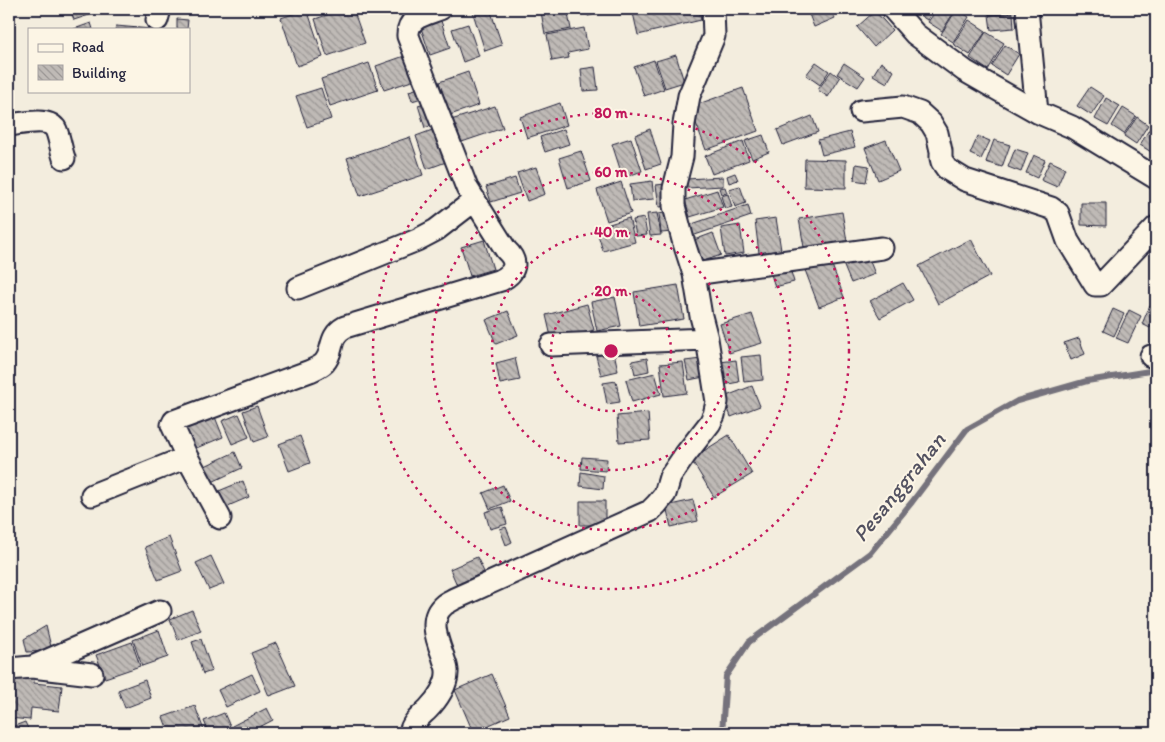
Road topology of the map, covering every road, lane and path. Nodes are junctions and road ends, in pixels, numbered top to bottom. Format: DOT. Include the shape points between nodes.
graph roads {
  1 [pos="440,9"];
  2 [pos="713,9"];
  3 [pos="893,9"];
  4 [pos="1027,9"];
  5 [pos="860,111"];
  6 [pos="1037,112"];
  7 [pos="9,125"];
  8 [pos="64,158"];
  9 [pos="1156,178"];
  10 [pos="475,200"];
  11 [pos="1156,227"];
  12 [pos="882,248"];
  13 [pos="694,274"];
  14 [pos="298,288"];
  15 [pos="707,339"];
  16 [pos="551,346"];
  17 [pos="187,457"];
  18 [pos="92,495"];
  19 [pos="220,518"];
  20 [pos="160,611"];
  21 [pos="32,667"];
  22 [pos="9,669"];
  23 [pos="92,674"];
  24 [pos="410,733"];
  1 -- 10 [label="street" via="411,22 408,36 467,188"];
  2 -- 13 [label="street" via="714,36 689,96 682,157 674,188 674,206"];
  3 -- 6 [label="street" via="915,34 965,71"];
  4 -- 6 [label="street"];
  5 -- 11 [label="street" via="903,107 920,113 937,133 942,162 947,169 964,180 1051,208 1058,214 1068,241 1095,285 1101,285"];
  6 -- 9 [label="street" via="1072,127"];
  7 -- 8 [label="street" via="50,124 56,129"];
  10 -- 14 [label="street" via="436,230 417,240"];
  10 -- 17 [label="street" via="513,258 514,267 510,275 345,327 338,331 325,362 319,367 174,420 172,425"];
  12 -- 13 [label="street"];
  13 -- 15 [label="street"];
  15 -- 16 [label="street"];
  15 -- 24 [label="street" via="716,402 714,415 670,477 666,494 650,511 443,605 436,616 435,628 448,670 446,680 439,695 412,726"];
  17 -- 18 [label="street"];
  17 -- 19 [label="street"];
  20 -- 21 [label="street"];
  21 -- 22 [label="street"];
  21 -- 23 [label="street"];
}
